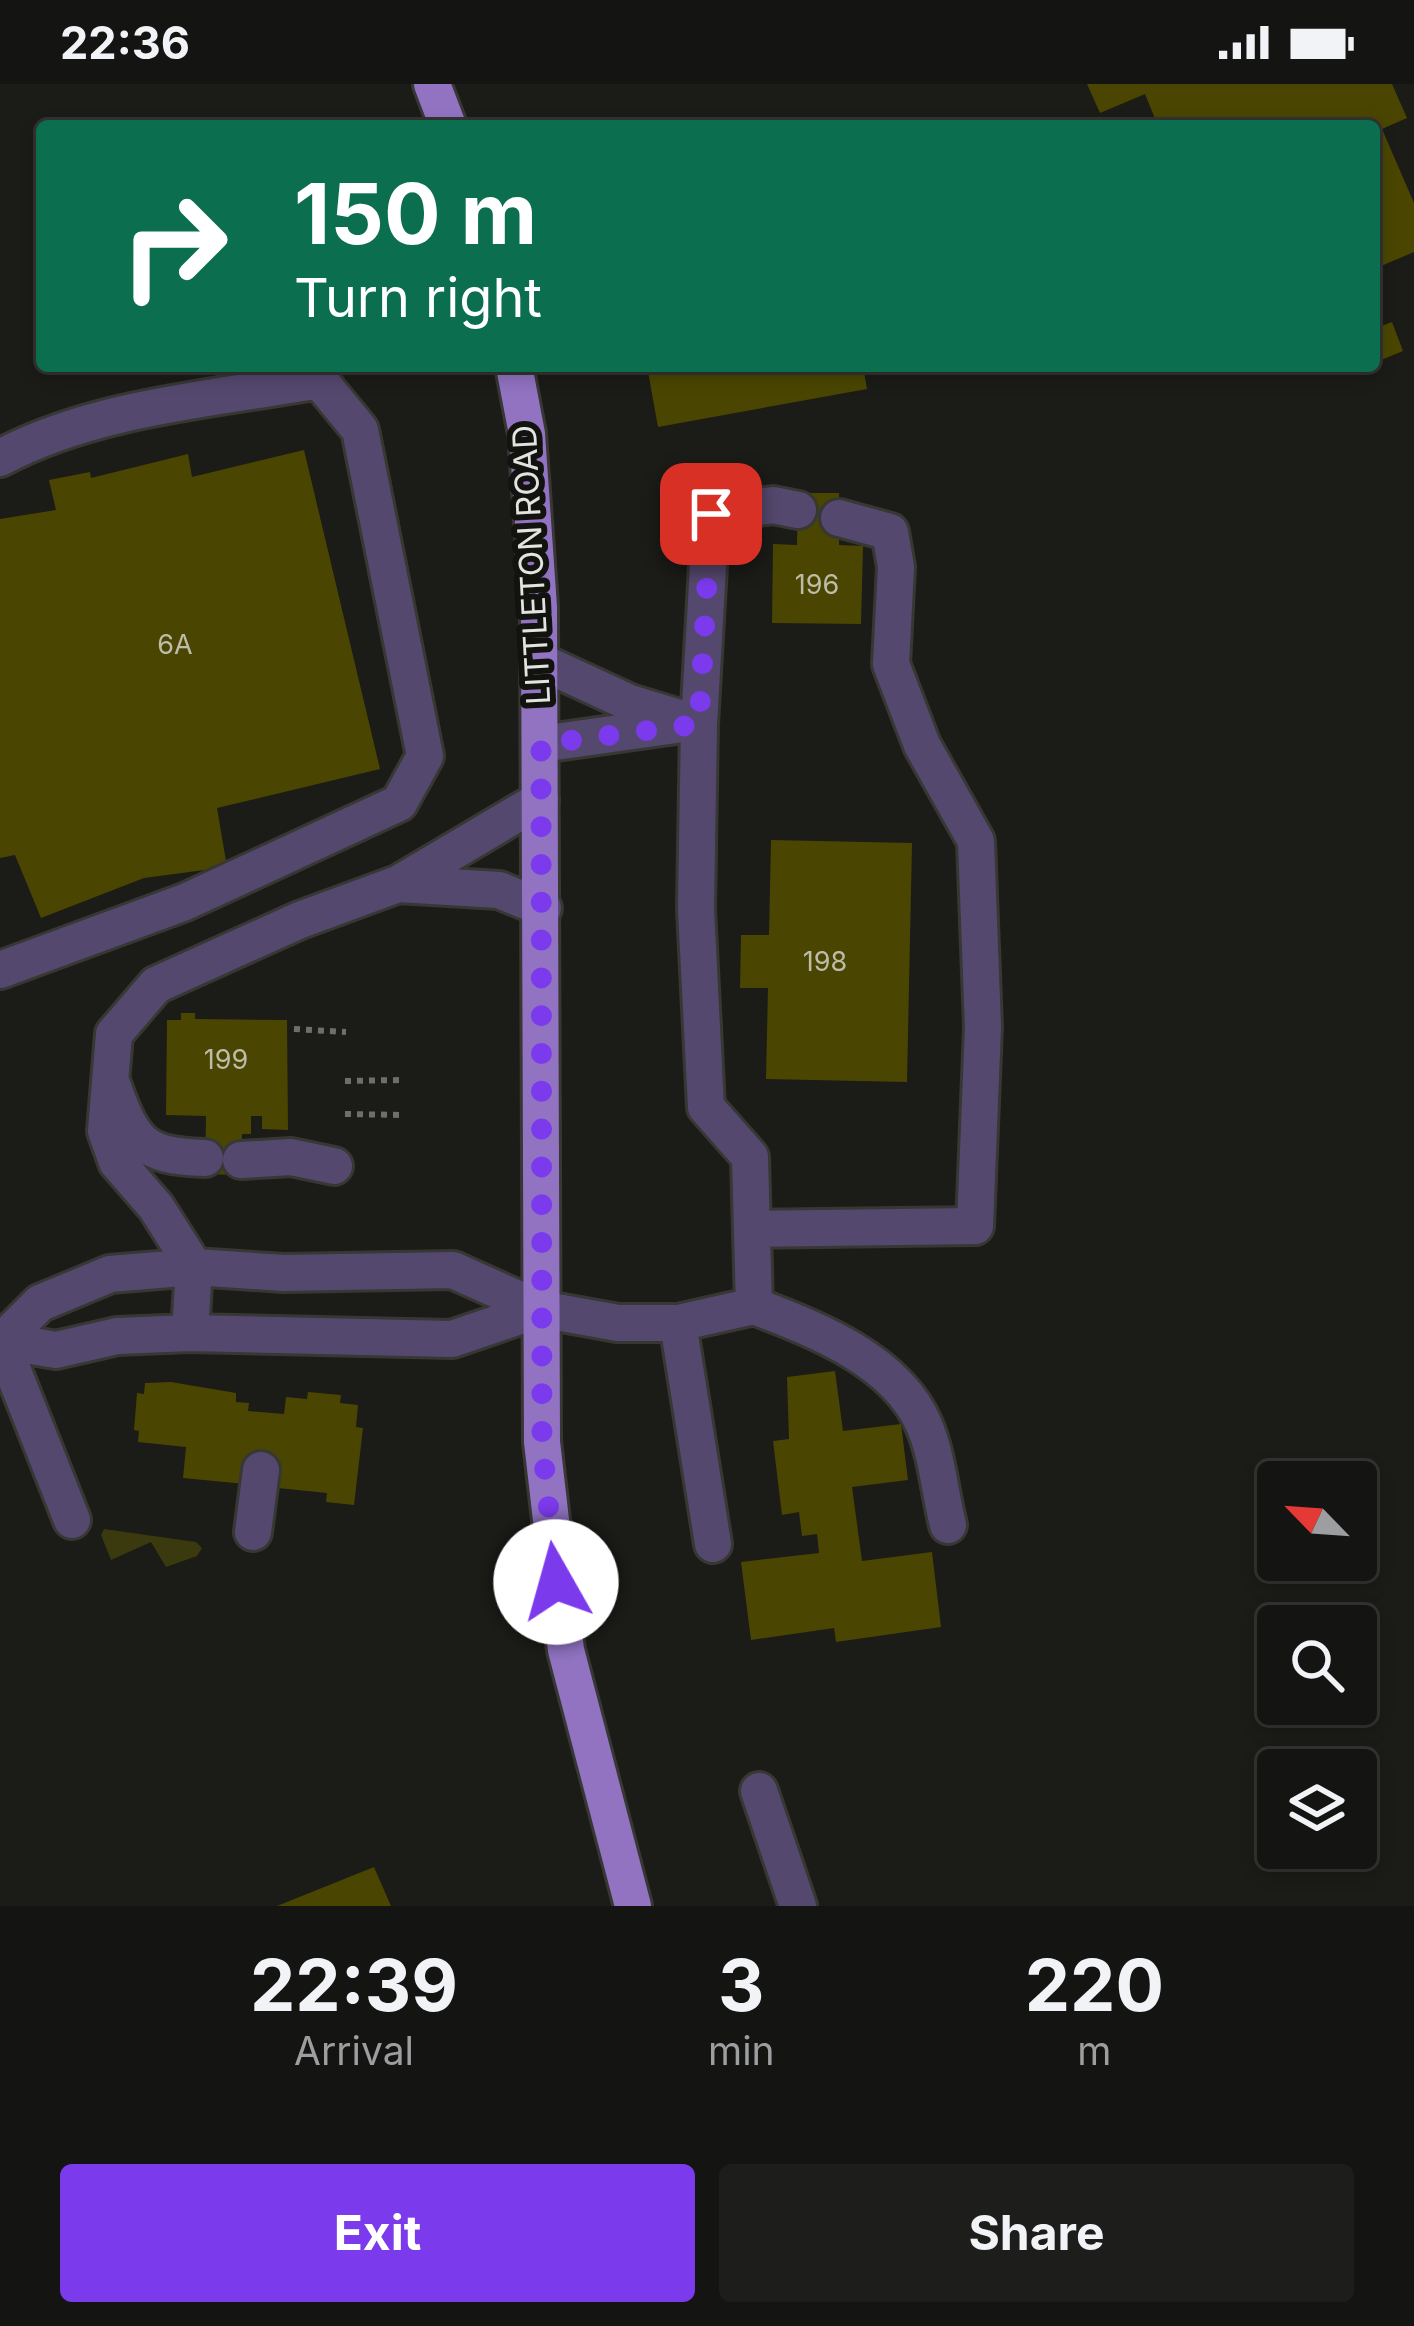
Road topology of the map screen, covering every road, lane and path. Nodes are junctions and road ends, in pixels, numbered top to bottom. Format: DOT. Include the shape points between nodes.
graph roads {
  1 [pos="432,84"];
  2 [pos="446,120"];
  3 [pos="515,372"];
  4 [pos="0,458"];
  5 [pos="798,510"];
  6 [pos="839,518"];
  7 [pos="539,661"];
  8 [pos="699,724"];
  9 [pos="541,744"];
  10 [pos="540,800"];
  11 [pos="398,884"];
  12 [pos="543,908"];
  13 [pos="0,970"];
  14 [pos="294,1029"];
  15 [pos="346,1032"];
  16 [pos="109,1076"];
  17 [pos="402,1080"];
  18 [pos="345,1081"];
  19 [pos="345,1114"];
  20 [pos="403,1115"];
  21 [pos="334,1166"];
  22 [pos="752,1229"];
  23 [pos="194,1267"];
  24 [pos="754,1306"];
  25 [pos="540,1309"];
  26 [pos="677,1323"];
  27 [pos="190,1333"];
  28 [pos="1,1339"];
  29 [pos="261,1470"];
  30 [pos="72,1520"];
  31 [pos="948,1525"];
  32 [pos="253,1532"];
  33 [pos="712,1544"];
  34 [pos="759,1791"];
  35 [pos="633,1906"];
  36 [pos="798,1906"];
  1 -- 2 [label="main road"];
  3 -- 7 [label="main road, LITTLETON ROAD" via="532,495"];
  4 -- 13 [label="lane" via="88,424 319,380 360,430 425,755 399,803 185,902"];
  5 -- 8 [label="lane" via="773,505 711,514"];
  6 -- 22 [label="lane" via="890,532 891,664 922,745 976,842 983,1027 975,1226"];
  7 -- 8 [label="lane"];
  7 -- 9 [label="main road, LITTLETON ROAD"];
  8 -- 9 [label="lane"];
  8 -- 22 [label="lane" via="696,909 706,1107 750,1157"];
  9 -- 10 [label="main road, LITTLETON ROAD"];
  10 -- 11 [label="lane"];
  10 -- 12 [label="main road, LITTLETON ROAD"];
  11 -- 12 [label="lane" via="500,890"];
  11 -- 16 [label="lane" via="156,985 114,1034"];
  12 -- 25 [label="main road, LITTLETON ROAD"];
  14 -- 15 [label="path"];
  16 -- 21 [label="lane" via="145,1148 164,1156 291,1157"];
  16 -- 23 [label="lane" via="106,1131 116,1162"];
  17 -- 18 [label="path"];
  19 -- 20 [label="path"];
  22 -- 24 [label="lane"];
  23 -- 25 [label="lane" via="453,1270"];
  23 -- 27 [label="lane"];
  23 -- 28 [label="lane" via="110,1274 40,1303"];
  24 -- 26 [label="lane"];
  24 -- 31 [label="lane" via="849,1346 906,1400 924,1424"];
  25 -- 26 [label="lane"];
  25 -- 27 [label="lane" via="452,1339"];
  25 -- 35 [label="main road, LITTLETON ROAD" via="542,1442 566,1650"];
  26 -- 33 [label="lane"];
  27 -- 28 [label="lane" via="117,1336 56,1350"];
  28 -- 30 [label="lane"];
  29 -- 32 [label="lane"];
  34 -- 36 [label="lane"];
}
